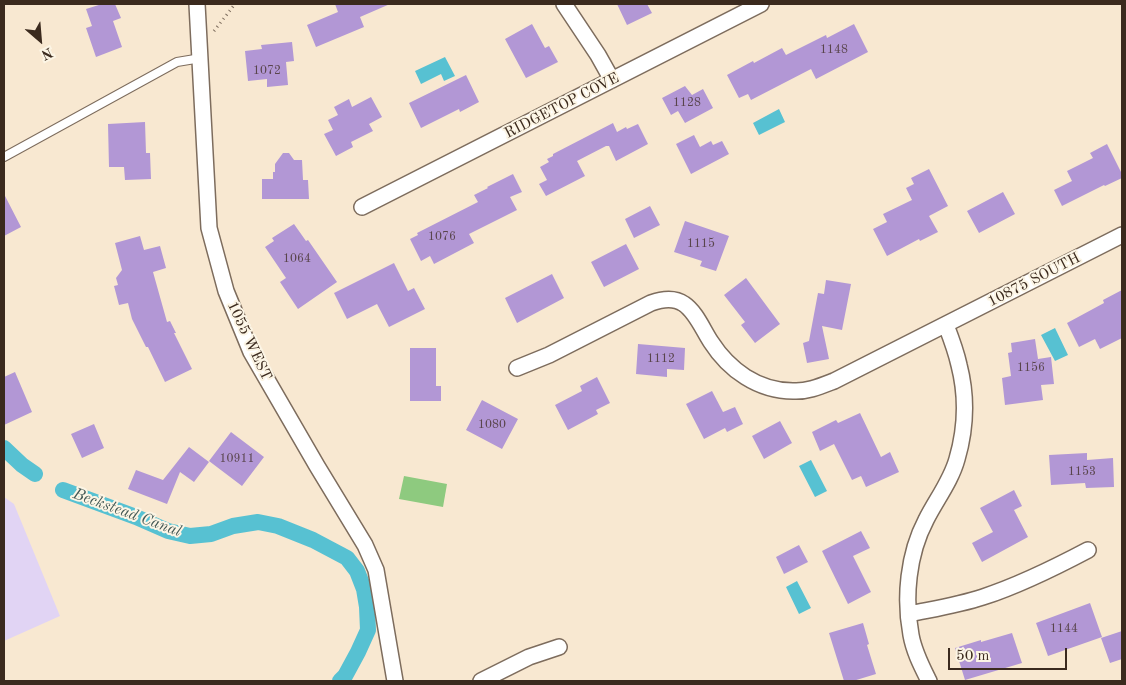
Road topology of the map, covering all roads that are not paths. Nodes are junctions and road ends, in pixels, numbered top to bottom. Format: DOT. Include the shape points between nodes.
graph roads {
  1 [pos="198,4"];
  2 [pos="564,4"];
  3 [pos="761,4"];
  4 [pos="200,52"];
  5 [pos="612,80"];
  6 [pos="4,157"];
  7 [pos="362,207"];
  8 [pos="1122,235"];
  9 [pos="946,325"];
  10 [pos="516,368"];
  11 [pos="1088,550"];
  12 [pos="908,614"];
  13 [pos="559,647"];
  14 [pos="395,681"];
  15 [pos="482,681"];
  16 [pos="929,681"];
  1 -- 4 [label="street, 1055 WEST"];
  2 -- 5 [label="street"];
  3 -- 5 [label="street, RIDGETOP COVE"];
  4 -- 6 [label="lane"];
  4 -- 14 [label="street, 1055 WEST" via="209,228 226,291 251,352 369,553 376,570"];
  5 -- 7 [label="street, RIDGETOP COVE"];
  8 -- 9 [label="street, 10875 SOUTH"];
  9 -- 10 [label="street, 10875 SOUTH" via="834,381 794,391 755,383 738,372 723,359 690,310 677,300 668,299 651,303 550,355"];
  9 -- 12 [label="street" via="960,364 964,390 962,439 948,482 917,541 911,562"];
  11 -- 12 [label="street" via="1019,585 991,595"];
  12 -- 16 [label="street" via="917,656"];
  13 -- 15 [label="street" via="529,657"];
}
